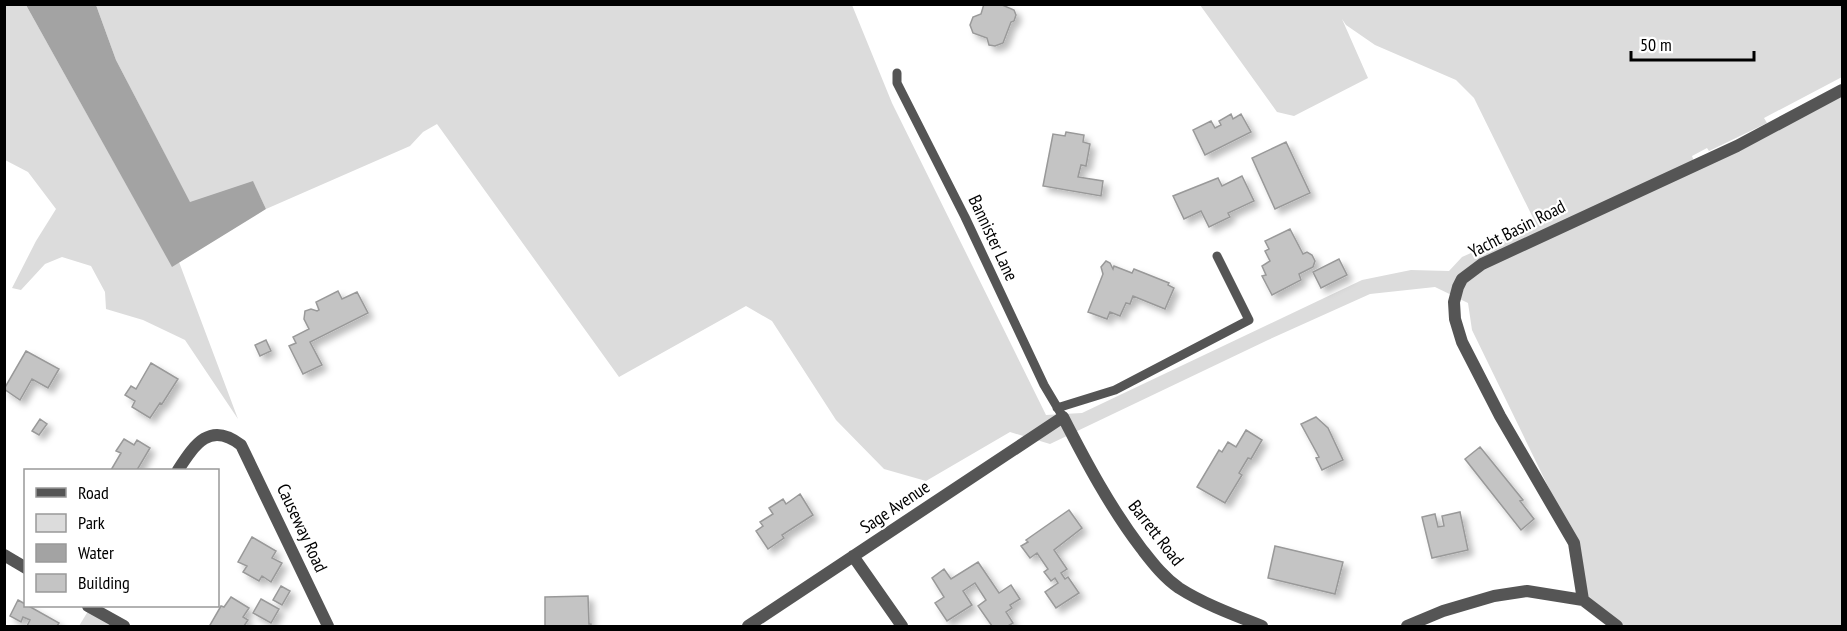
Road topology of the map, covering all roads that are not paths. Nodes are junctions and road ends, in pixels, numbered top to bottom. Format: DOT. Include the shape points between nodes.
graph roads {
  1 [pos="897,73"];
  2 [pos="1842,90"];
  3 [pos="1217,256"];
  4 [pos="1060,413"];
  5 [pos="179,469"];
  6 [pos="4,555"];
  7 [pos="853,556"];
  8 [pos="24,567"];
  9 [pos="1583,600"];
  10 [pos="92,607"];
  11 [pos="124,627"];
  12 [pos="328,627"];
  13 [pos="748,627"];
  14 [pos="902,627"];
  15 [pos="1262,627"];
  16 [pos="1407,627"];
  17 [pos="1617,627"];
  1 -- 4 [label="lane, Bannister Lane" via="897,83"];
  2 -- 9 [label="street, Yacht Basin Road" via="1737,146 1482,264 1458,286 1455,319 1462,342 1574,543"];
  3 -- 4 [label="lane" via="1249,320 1114,390"];
  4 -- 7 [label="street, Sage Avenue"];
  4 -- 15 [label="street, Barrett Road" via="1096,481 1160,572 1179,588"];
  5 -- 12 [label="street, Causeway Road" via="193,447 207,436 221,434 241,445"];
  6 -- 8 [label="street"];
  7 -- 13 [label="street, Sage Avenue"];
  7 -- 14 [label="street"];
  9 -- 16 [label="street" via="1527,591 1494,596"];
  9 -- 17 [label="street"];
  10 -- 11 [label="street"];
}
